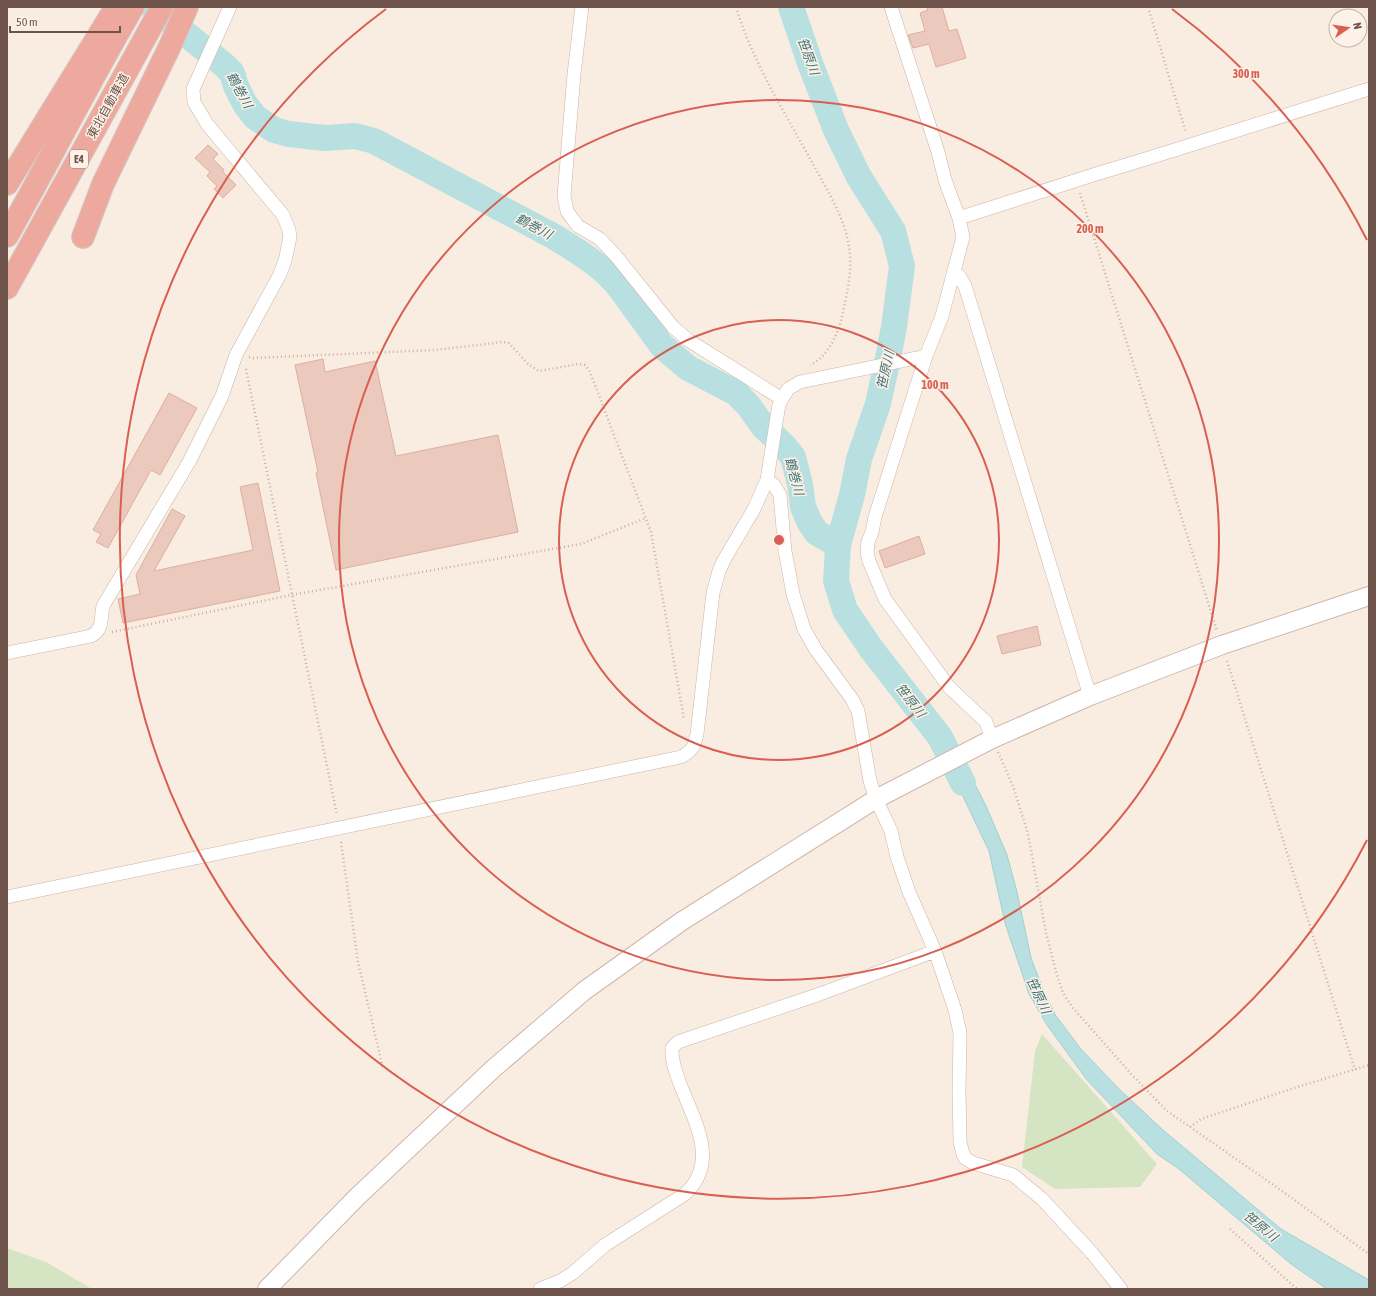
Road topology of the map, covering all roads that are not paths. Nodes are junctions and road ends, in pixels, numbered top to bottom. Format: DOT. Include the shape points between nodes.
graph roads {
  1 [pos="162,7"];
  2 [pos="187,7"];
  3 [pos="230,7"];
  4 [pos="582,7"];
  5 [pos="891,7"];
  6 [pos="127,9"];
  7 [pos="1369,89"];
  8 [pos="7,184"];
  9 [pos="959,218"];
  10 [pos="7,236"];
  11 [pos="83,237"];
  12 [pos="954,273"];
  13 [pos="7,288"];
  14 [pos="926,356"];
  15 [pos="780,401"];
  16 [pos="767,475"];
  17 [pos="1369,596"];
  18 [pos="7,653"];
  19 [pos="1090,696"];
  20 [pos="992,739"];
  21 [pos="876,799"];
  22 [pos="7,897"];
  23 [pos="935,951"];
  24 [pos="267,1289"];
  25 [pos="540,1289"];
  26 [pos="1121,1289"];
  1 -- 13 [label="highway, 東北自動車道 / E4"];
  2 -- 11 [label="highway" via="103,184"];
  3 -- 18 [label="street" via="192,89 194,102 207,124 283,215 290,237 285,262 189,462 103,606 101,627 91,636"];
  4 -- 15 [label="street" via="564,196 567,211 578,226 600,239 616,256 672,327"];
  5 -- 9 [label="street"];
  6 -- 8 [label="highway"];
  6 -- 10 [label="highway, E4"];
  7 -- 9 [label="street"];
  9 -- 12 [label="street" via="963,237"];
  12 -- 14 [label="street" via="942,316"];
  12 -- 19 [label="street" via="965,286"];
  14 -- 15 [label="street" via="800,382 788,389"];
  14 -- 20 [label="street" via="868,542 869,561 885,599 949,687 986,722"];
  15 -- 16 [label="street"];
  16 -- 21 [label="street" via="780,495 785,552 800,619 816,650 858,711 870,782"];
  16 -- 22 [label="street" via="754,509 719,571 713,593 695,745 692,750 680,757"];
  17 -- 19 [label="street" via="1222,645"];
  19 -- 20 [label="street"];
  20 -- 21 [label="street"];
  21 -- 23 [label="street" via="891,831 909,892"];
  21 -- 24 [label="street" via="682,921 584,991 494,1068 403,1153"];
  23 -- 25 [label="street" via="678,1042 672,1048 673,1063 703,1148 703,1164 694,1184 685,1194 605,1245 576,1271"];
  23 -- 26 [label="street" via="960,1033 960,1142 963,1154 973,1163 1013,1175 1042,1198"];
}
